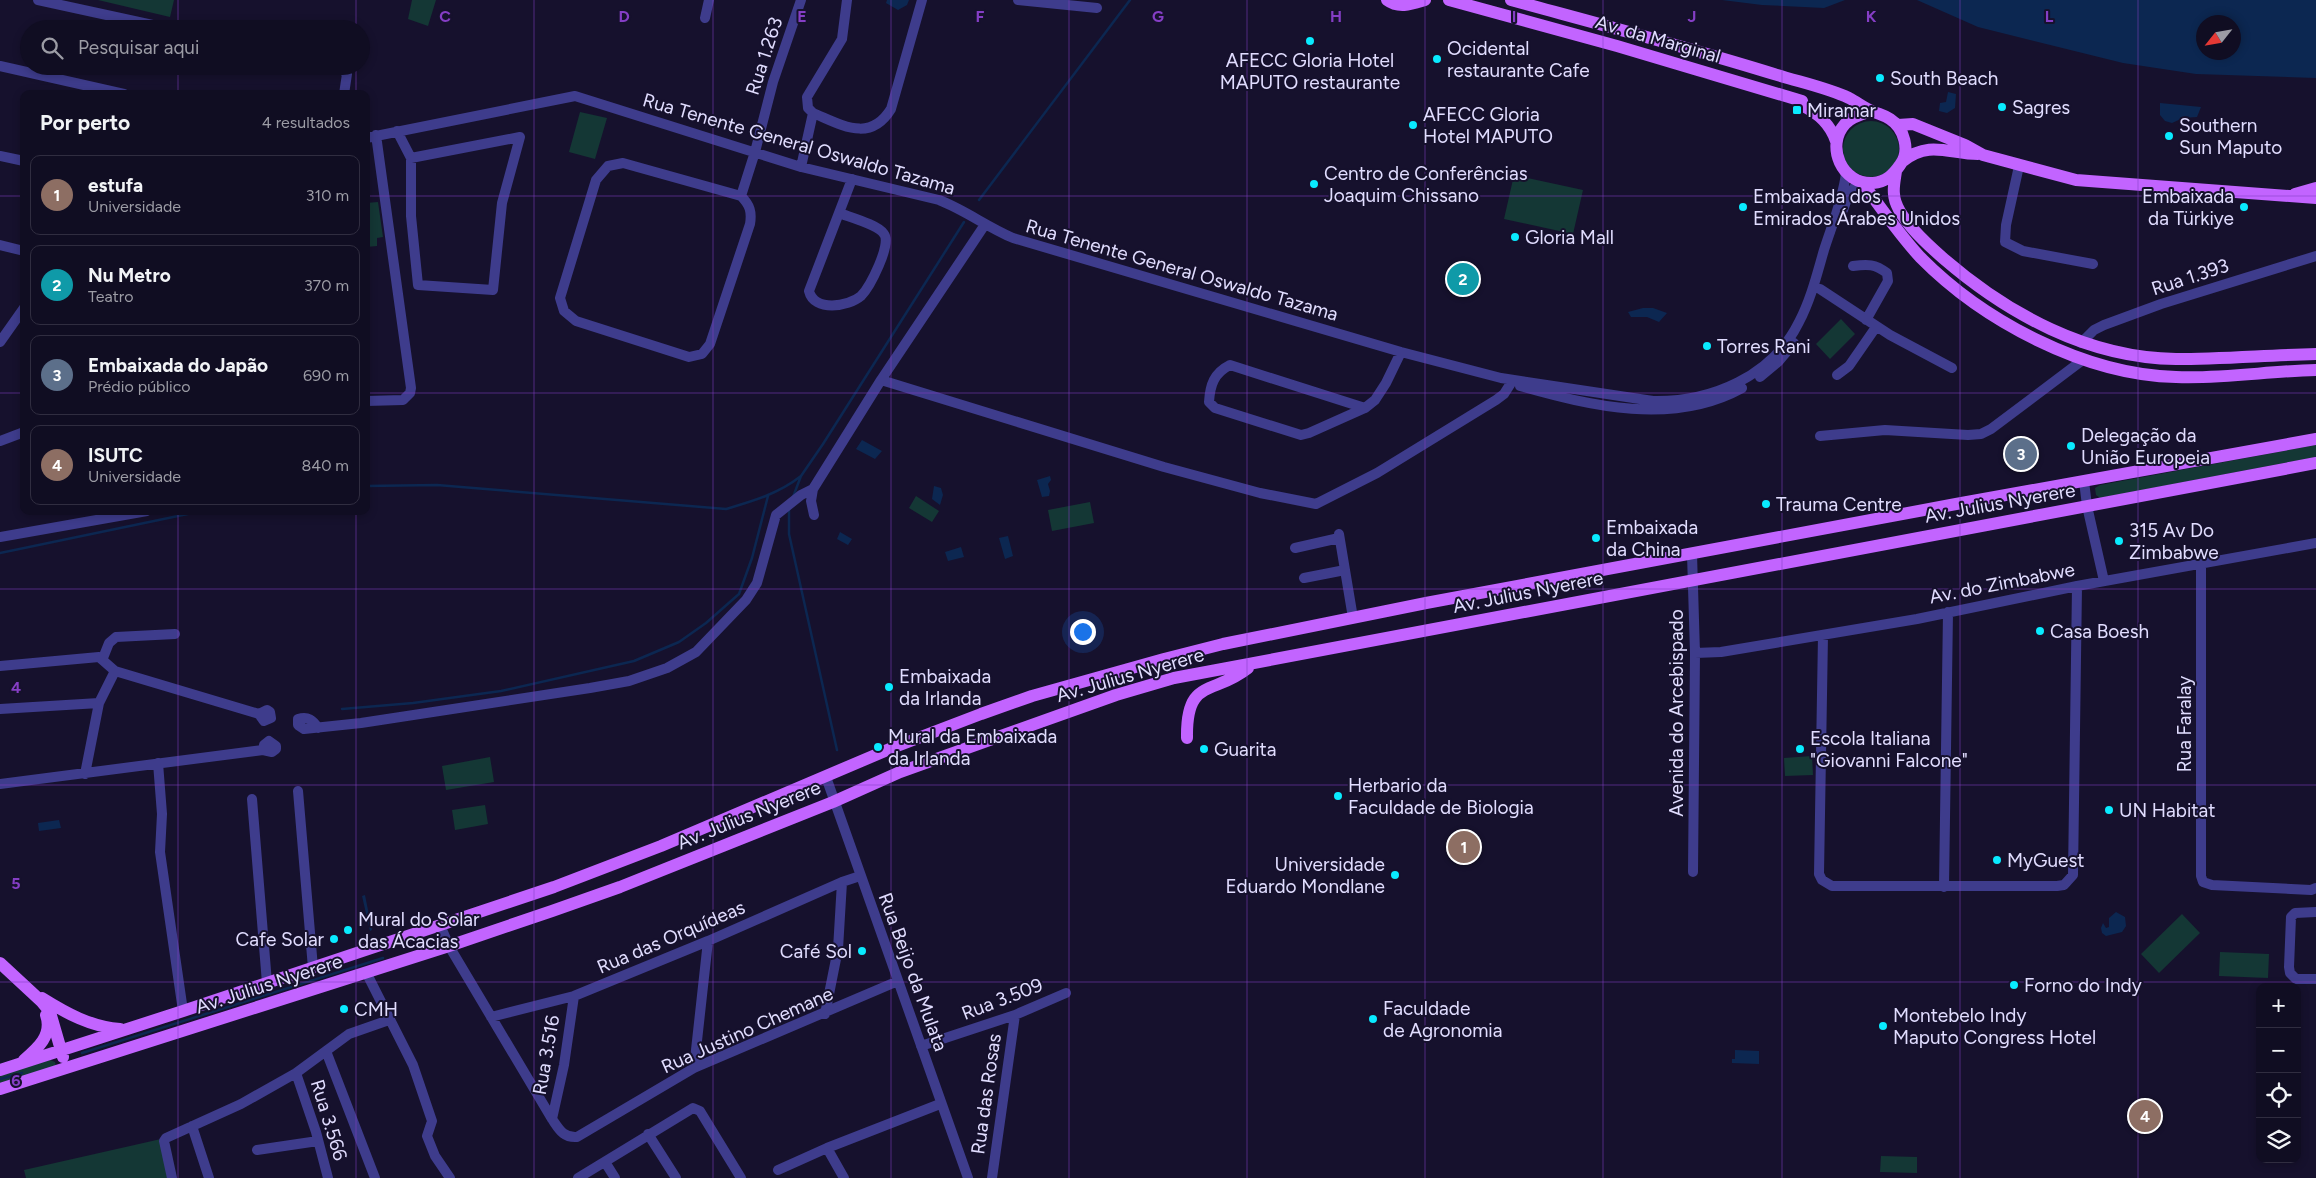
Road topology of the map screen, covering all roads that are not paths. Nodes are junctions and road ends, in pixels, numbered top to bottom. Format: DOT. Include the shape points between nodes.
graph roads {
  1 [pos="38,0"];
  2 [pos="709,0"];
  3 [pos="801,0"];
  4 [pos="847,0"];
  5 [pos="922,0"];
  6 [pos="1018,0"];
  7 [pos="1387,0"];
  8 [pos="1425,0"];
  9 [pos="1449,0"];
  10 [pos="1511,0"];
  11 [pos="1414,2"];
  12 [pos="1097,8"];
  13 [pos="705,18"];
  14 [pos="130,20"];
  15 [pos="0,66"];
  16 [pos="20,71"];
  17 [pos="36,75"];
  18 [pos="347,75"];
  19 [pos="97,90"];
  20 [pos="345,90"];
  21 [pos="1872,111"];
  22 [pos="813,113"];
  23 [pos="1898,126"];
  24 [pos="397,131"];
  25 [pos="371,136"];
  26 [pos="1836,142"];
  27 [pos="755,152"];
  28 [pos="1983,154"];
  29 [pos="0,156"];
  30 [pos="412,158"];
  31 [pos="20,160"];
  32 [pos="801,166"];
  33 [pos="1900,166"];
  34 [pos="2019,166"];
  35 [pos="1846,172"];
  36 [pos="852,179"];
  37 [pos="1861,181"];
  38 [pos="2316,188"];
  39 [pos="741,196"];
  40 [pos="2283,197"];
  41 [pos="2316,198"];
  42 [pos="839,213"];
  43 [pos="984,226"];
  44 [pos="0,245"];
  45 [pos="20,250"];
  46 [pos="2316,256"];
  47 [pos="2093,264"];
  48 [pos="1853,266"];
  49 [pos="1820,289"];
  50 [pos="20,314"];
  51 [pos="1866,320"];
  52 [pos="1876,327"];
  53 [pos="0,342"];
  54 [pos="2081,343"];
  55 [pos="1401,352"];
  56 [pos="2316,354"];
  57 [pos="2084,359"];
  58 [pos="890,367"];
  59 [pos="1952,368"];
  60 [pos="2316,370"];
  61 [pos="1837,375"];
  62 [pos="1501,378"];
  63 [pos="881,380"];
  64 [pos="1512,383"];
  65 [pos="904,388"];
  66 [pos="370,401"];
  67 [pos="1365,408"];
  68 [pos="20,434"];
  69 [pos="1820,436"];
  70 [pos="2316,439"];
  71 [pos="0,441"];
  72 [pos="2316,463"];
  73 [pos="2084,481"];
  74 [pos="813,489"];
  75 [pos="2087,506"];
  76 [pos="124,515"];
  77 [pos="814,516"];
  78 [pos="0,537"];
  79 [pos="2316,543"];
  80 [pos="1295,548"];
  81 [pos="1692,554"];
  82 [pos="2201,565"];
  83 [pos="1345,570"];
  84 [pos="1304,578"];
  85 [pos="1693,581"];
  86 [pos="2104,581"];
  87 [pos="2077,586"];
  88 [pos="1948,612"];
  89 [pos="1353,618"];
  90 [pos="175,634"];
  91 [pos="1823,635"];
  92 [pos="1695,653"];
  93 [pos="103,658"];
  94 [pos="1254,663"];
  95 [pos="0,666"];
  96 [pos="115,671"];
  97 [pos="99,703"];
  98 [pos="0,709"];
  99 [pos="259,714"];
  100 [pos="318,728"];
  101 [pos="1187,738"];
  102 [pos="263,750"];
  103 [pos="158,763"];
  104 [pos="85,774"];
  105 [pos="826,777"];
  106 [pos="0,784"];
  107 [pos="298,791"];
  108 [pos="252,799"];
  109 [pos="833,802"];
  110 [pos="1694,872"];
  111 [pos="860,876"];
  112 [pos="842,882"];
  113 [pos="1944,887"];
  114 [pos="2316,888"];
  115 [pos="2316,912"];
  116 [pos="440,925"];
  117 [pos="708,941"];
  118 [pos="449,946"];
  119 [pos="0,963"];
  120 [pos="313,968"];
  121 [pos="366,972"];
  122 [pos="2316,978"];
  123 [pos="898,981"];
  124 [pos="267,983"];
  125 [pos="29,990"];
  126 [pos="1066,993"];
  127 [pos="574,996"];
  128 [pos="183,1012"];
  129 [pos="825,1014"];
  130 [pos="1014,1015"];
  131 [pos="490,1017"];
  132 [pos="389,1020"];
  133 [pos="123,1030"];
  134 [pos="921,1046"];
  135 [pos="61,1050"];
  136 [pos="326,1051"];
  137 [pos="20,1064"];
  138 [pos="65,1067"];
  139 [pos="694,1068"];
  140 [pos="0,1070"];
  141 [pos="296,1073"];
  142 [pos="0,1089"];
  143 [pos="940,1104"];
  144 [pos="552,1120"];
  145 [pos="192,1126"];
  146 [pos="648,1134"];
  147 [pos="318,1141"];
  148 [pos="827,1148"];
  149 [pos="257,1150"];
  150 [pos="605,1162"];
  151 [pos="778,1170"];
  152 [pos="172,1178"];
  153 [pos="209,1178"];
  154 [pos="328,1178"];
  155 [pos="375,1178"];
  156 [pos="450,1178"];
  157 [pos="578,1178"];
  158 [pos="615,1178"];
  159 [pos="676,1178"];
  160 [pos="741,1178"];
  161 [pos="844,1178"];
  162 [pos="968,1178"];
  163 [pos="992,1178"];
  1 -- 14 [label="street"];
  2 -- 13 [label="street"];
  3 -- 27 [label="street, Rua 1.263" via="773,82"];
  4 -- 22 [label="street" via="842,39 807,97 806,103"];
  5 -- 22 [label="street" via="891,109 880,124 856,128"];
  6 -- 12 [label="street"];
  7 -- 11 [label="main road" via="1394,4"];
  8 -- 11 [label="main road"];
  9 -- 26 [label="main road, Av. da Marginal" via="1802,101 1803,106 1818,114 1831,129"];
  10 -- 21 [label="main road, Av. da Marginal" via="1824,89 1850,98"];
  15 -- 16 [label="street"];
  17 -- 19 [label="street"];
  18 -- 20 [label="street"];
  21 -- 23 [label="main road, Av. da Marginal" via="1891,119"];
  21 -- 26 [label="main road" via="1853,117 1845,124"];
  22 -- 32 [label="street"];
  23 -- 28 [label="main road, Av. da Marginal" via="1913,124"];
  23 -- 33 [label="main road" via="1906,143"];
  24 -- 25 [label="street, Rua Tenente General Oswaldo Tazama"];
  24 -- 27 [label="street, Rua Tenente General Oswaldo Tazama" via="575,96"];
  24 -- 30 [label="street"];
  25 -- 66 [label="street" via="411,388 403,400"];
  26 -- 35 [label="main road, Av. da Marginal" via="1837,158"];
  27 -- 32 [label="street, Rua Tenente General Oswaldo Tazama"];
  27 -- 39 [label="street, Rua 1.263"];
  28 -- 33 [label="main road" via="1940,148 1917,152"];
  28 -- 34 [label="main road, Av. da Marginal"];
  29 -- 31 [label="street"];
  30 -- 30 [label="street" via="520,137 502,203 492,290 418,285 411,216"];
  32 -- 36 [label="street, Rua Tenente General Oswaldo Tazama"];
  33 -- 37 [label="main road" via="1880,182"];
  33 -- 54 [label="main road" via="1894,195 1897,206 1924,243 1990,295 2054,332"];
  34 -- 40 [label="main road, Av. da Marginal" via="2076,180"];
  34 -- 47 [label="street" via="2005,242 2023,252"];
  35 -- 37 [label="main road"];
  35 -- 62 [label="street, Rua Tenente General Oswaldo Tazama" via="1814,285 1798,324 1788,341 1763,367 1747,378 1712,394 1674,401 1613,396"];
  36 -- 42 [label="street"];
  36 -- 43 [label="street, Rua Tenente General Oswaldo Tazama" via="939,200"];
  37 -- 49 [label="street, Rua Tenente General Oswaldo Tazama" via="1848,196"];
  37 -- 57 [label="main road" via="1920,256 1954,287 1990,314 2030,337"];
  38 -- 40 [label="main road, Av. da Marginal"];
  39 -- 39 [label="street" via="751,210 750,224 710,344 702,354 689,357 576,321 564,311 560,298 596,180 608,166 623,163"];
  40 -- 41 [label="main road, Av. da Marginal"];
  42 -- 42 [label="street" via="809,291 814,302 821,306 859,297 869,286 888,242 881,230"];
  43 -- 55 [label="street, Rua Tenente General Oswaldo Tazama" via="1041,248"];
  43 -- 58 [label="street"];
  44 -- 45 [label="street"];
  46 -- 54 [label="street, Rua 1.393" via="2104,324"];
  48 -- 51 [label="street" via="1870,264 1887,273 1888,281"];
  49 -- 51 [label="street"];
  49 -- 64 [label="street, Rua Tenente General Oswaldo Tazama" via="1804,329 1778,362 1750,384 1714,401 1674,409 1630,409 1568,398"];
  50 -- 53 [label="street"];
  51 -- 52 [label="street"];
  52 -- 59 [label="street"];
  52 -- 61 [label="street" via="1849,366"];
  54 -- 56 [label="main road" via="2174,359"];
  55 -- 62 [label="street, Rua Tenente General Oswaldo Tazama"];
  55 -- 67 [label="street" via="1386,383 1375,400"];
  57 -- 60 [label="main road" via="2174,377"];
  57 -- 69 [label="street" via="1981,434 1885,430"];
  58 -- 63 [label="street"];
  58 -- 65 [label="street" via="894,380"];
  62 -- 64 [label="street, Rua Tenente General Oswaldo Tazama"];
  63 -- 65 [label="street"];
  63 -- 74 [label="street"];
  64 -- 65 [label="street" via="1496,400 1377,473 1316,504 1260,493 1164,467"];
  67 -- 67 [label="street" via="1301,435 1215,408 1210,402 1210,389 1214,378 1230,365"];
  68 -- 71 [label="street"];
  70 -- 73 [label="main road, Av. Julius Nyerere"];
  72 -- 75 [label="main road, Av. Julius Nyerere"];
  73 -- 75 [label="street"];
  73 -- 81 [label="main road, Av. Julius Nyerere"];
  74 -- 77 [label="street"];
  74 -- 100 [label="street" via="776,515 757,583 746,600 696,652 668,668 629,681 590,688"];
  75 -- 85 [label="main road, Av. Julius Nyerere" via="1810,556"];
  75 -- 86 [label="street"];
  76 -- 78 [label="street"];
  79 -- 82 [label="street, Av. do Zimbabwe"];
  80 -- 83 [label="street" via="1339,536"];
  81 -- 85 [label="street, Avenida do Arcebispado"];
  81 -- 89 [label="main road, Av. Julius Nyerere"];
  82 -- 86 [label="street, Av. do Zimbabwe"];
  82 -- 114 [label="street, Rua Faralay" via="2203,882 2212,885"];
  83 -- 84 [label="street"];
  83 -- 89 [label="street"];
  85 -- 92 [label="street, Avenida do Arcebispado"];
  85 -- 94 [label="main road, Av. Julius Nyerere"];
  86 -- 87 [label="street, Av. do Zimbabwe"];
  87 -- 88 [label="street, Av. do Zimbabwe"];
  87 -- 113 [label="street" via="2073,875 2064,885"];
  88 -- 91 [label="street, Av. do Zimbabwe"];
  88 -- 113 [label="street"];
  89 -- 105 [label="main road, Av. Julius Nyerere" via="1223,644 1015,701"];
  90 -- 93 [label="street" via="116,637 107,646"];
  91 -- 92 [label="street, Av. do Zimbabwe" via="1721,652"];
  91 -- 113 [label="street" via="1822,880 1832,886"];
  92 -- 110 [label="street, Avenida do Arcebispado"];
  93 -- 95 [label="street"];
  93 -- 96 [label="street"];
  94 -- 101 [label="main road" via="1202,690 1195,697 1189,706"];
  94 -- 109 [label="main road, Av. Julius Nyerere" via="1174,678 1116,695 900,772"];
  96 -- 97 [label="street"];
  96 -- 99 [label="street"];
  97 -- 98 [label="street"];
  97 -- 104 [label="street"];
  102 -- 103 [label="street"];
  103 -- 104 [label="street"];
  103 -- 128 [label="street" via="162,814 160,852"];
  104 -- 106 [label="street"];
  105 -- 109 [label="street, Rua Beijo da Mulata"];
  105 -- 116 [label="main road, Av. Julius Nyerere" via="661,846 554,887"];
  107 -- 120 [label="street"];
  108 -- 124 [label="street"];
  109 -- 111 [label="street, Rua Beijo da Mulata"];
  109 -- 118 [label="main road, Av. Julius Nyerere" via="620,887"];
  111 -- 112 [label="street, Rua das Orquídeas"];
  111 -- 123 [label="street, Rua Beijo da Mulata"];
  112 -- 117 [label="street, Rua das Orquídeas"];
  112 -- 129 [label="street" via="838,949"];
  115 -- 122 [label="street" via="2291,916 2289,958 2293,976"];
  116 -- 118 [label="street, Rua Justino Chemane"];
  116 -- 120 [label="main road, Av. Julius Nyerere"];
  117 -- 127 [label="street, Rua das Orquídeas"];
  117 -- 139 [label="street"];
  118 -- 121 [label="main road, Av. Julius Nyerere"];
  118 -- 131 [label="street, Rua Justino Chemane"];
  119 -- 125 [label="main road"];
  120 -- 124 [label="main road, Av. Julius Nyerere"];
  121 -- 132 [label="street"];
  121 -- 138 [label="main road, Av. Julius Nyerere"];
  123 -- 129 [label="street, Rua Justino Chemane"];
  123 -- 134 [label="street, Rua Beijo da Mulata"];
  124 -- 128 [label="main road, Av. Julius Nyerere"];
  125 -- 133 [label="main road" via="78,1018"];
  125 -- 135 [label="main road" via="50,1012"];
  125 -- 137 [label="main road" via="44,1010 47,1030 38,1049"];
  126 -- 130 [label="street, Rua 3.509"];
  127 -- 131 [label="street, Rua das Orquídeas"];
  127 -- 144 [label="street, Rua 3.516"];
  128 -- 133 [label="main road, Av. Julius Nyerere"];
  129 -- 139 [label="street, Rua Justino Chemane"];
  130 -- 134 [label="street, Rua 3.509"];
  130 -- 163 [label="street, Rua das Rosas"];
  131 -- 144 [label="street, Rua Justino Chemane"];
  132 -- 136 [label="street" via="349,1034"];
  132 -- 156 [label="street" via="412,1064 432,1120 427,1136 435,1156"];
  133 -- 135 [label="main road, Av. Julius Nyerere"];
  134 -- 143 [label="street, Rua Beijo da Mulata"];
  135 -- 137 [label="main road, Av. Julius Nyerere"];
  135 -- 138 [label="main road"];
  136 -- 141 [label="street"];
  136 -- 155 [label="street"];
  137 -- 140 [label="main road, Av. Julius Nyerere"];
  138 -- 142 [label="main road, Av. Julius Nyerere"];
  139 -- 144 [label="street, Rua Justino Chemane" via="576,1138 564,1135"];
  141 -- 145 [label="street" via="241,1104"];
  141 -- 147 [label="street, Rua 3.566"];
  143 -- 148 [label="street"];
  143 -- 162 [label="street, Rua Beijo da Mulata"];
  145 -- 152 [label="street" via="164,1141"];
  145 -- 153 [label="street"];
  146 -- 150 [label="street"];
  146 -- 159 [label="street"];
  146 -- 160 [label="street" via="693,1108 700,1111"];
  147 -- 149 [label="street"];
  147 -- 154 [label="street, Rua 3.566"];
  148 -- 151 [label="street"];
  148 -- 161 [label="street"];
  150 -- 157 [label="street"];
  150 -- 158 [label="street"];
}
